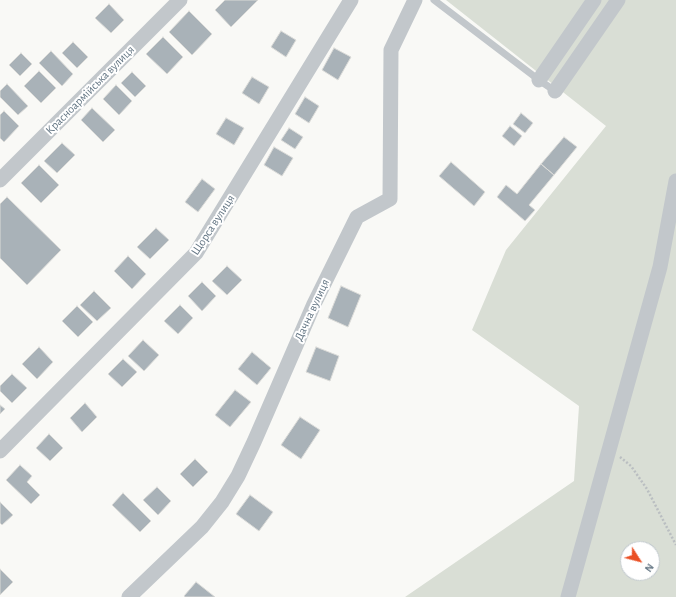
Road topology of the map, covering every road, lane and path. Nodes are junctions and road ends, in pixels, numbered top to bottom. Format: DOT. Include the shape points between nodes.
graph roads {
  1 [pos="180,0"];
  2 [pos="351,0"];
  3 [pos="415,0"];
  4 [pos="434,0"];
  5 [pos="594,0"];
  6 [pos="618,0"];
  7 [pos="539,80"];
  8 [pos="555,90"];
  9 [pos="0,180"];
  10 [pos="676,181"];
  11 [pos="609,448"];
  12 [pos="0,451"];
  13 [pos="676,545"];
  14 [pos="129,597"];
  15 [pos="568,597"];
  1 -- 9 [label="street, Красноармійська вулиця"];
  2 -- 12 [label="street, Щорса вулиця" via="196,253"];
  3 -- 14 [label="street, Дачна вулиця" via="391,50 390,199 357,216 314,304 251,449 222,502 202,527"];
  4 -- 7 [label="lane"];
  5 -- 7 [label="street"];
  6 -- 8 [label="street"];
  7 -- 8 [label="lane"];
  10 -- 11 [label="street" via="660,268"];
  11 -- 13 [label="path" via="631,466 647,489"];
  11 -- 15 [label="street"];
}
